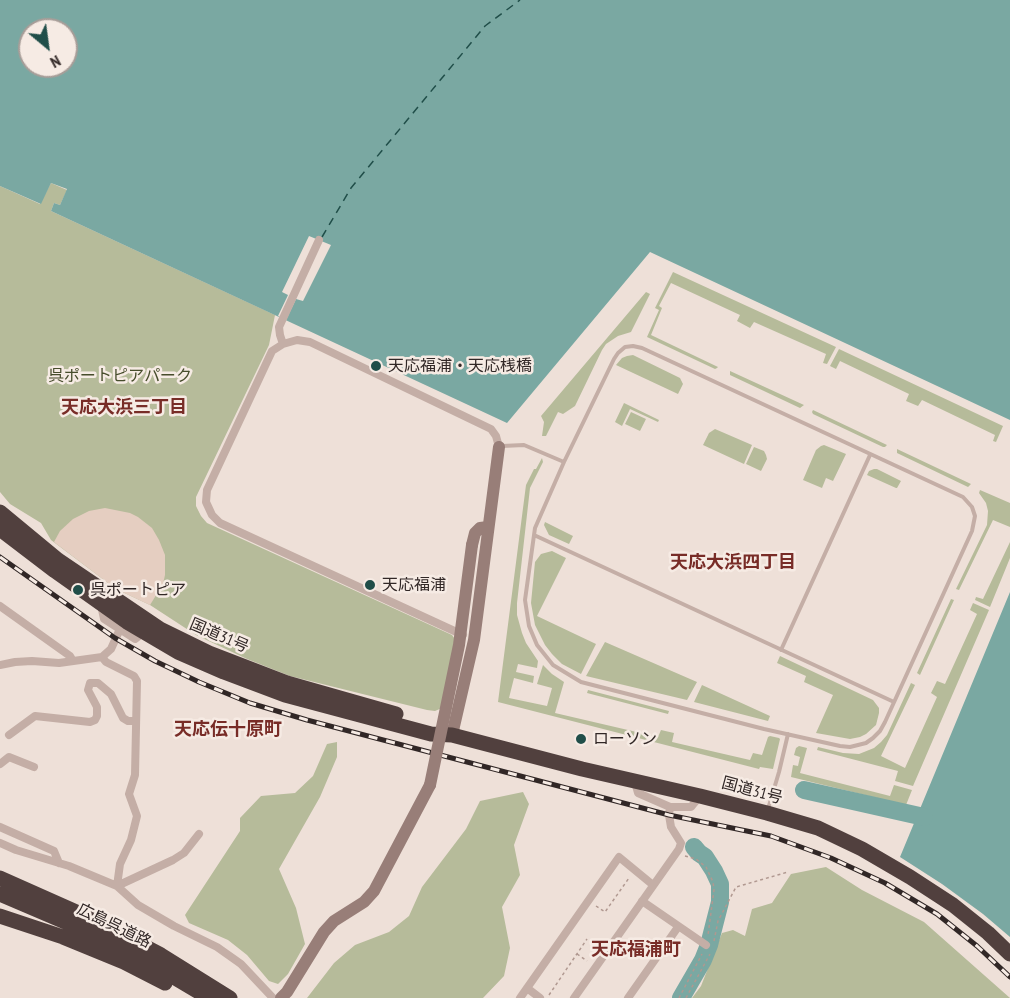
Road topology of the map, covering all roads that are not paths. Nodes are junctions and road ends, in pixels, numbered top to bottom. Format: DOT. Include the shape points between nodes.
graph roads {
  1 [pos="320,240"];
  2 [pos="283,344"];
  3 [pos="499,447"];
  4 [pos="870,455"];
  5 [pos="564,462"];
  6 [pos="0,512"];
  7 [pos="488,527"];
  8 [pos="0,530"];
  9 [pos="534,535"];
  10 [pos="100,604"];
  11 [pos="0,606"];
  12 [pos="120,629"];
  13 [pos="144,632"];
  14 [pos="474,640"];
  15 [pos="781,650"];
  16 [pos="102,657"];
  17 [pos="74,661"];
  18 [pos="0,665"];
  19 [pos="894,702"];
  20 [pos="136,721"];
  21 [pos="788,734"];
  22 [pos="9,735"];
  23 [pos="452,735"];
  24 [pos="0,764"];
  25 [pos="34,768"];
  26 [pos="635,782"];
  27 [pos="700,796"];
  28 [pos="670,807"];
  29 [pos="767,813"];
  30 [pos="0,827"];
  31 [pos="199,834"];
  32 [pos="0,843"];
  33 [pos="59,863"];
  34 [pos="0,878"];
  35 [pos="653,885"];
  36 [pos="117,886"];
  37 [pos="0,894"];
  38 [pos="642,901"];
  39 [pos="0,916"];
  40 [pos="678,927"];
  41 [pos="710,946"];
  42 [pos="1010,954"];
  43 [pos="527,988"];
  44 [pos="194,998"];
  45 [pos="209,998"];
  46 [pos="230,998"];
  47 [pos="273,998"];
  48 [pos="281,998"];
  49 [pos="520,998"];
  50 [pos="540,998"];
  51 [pos="574,998"];
  52 [pos="628,998"];
  1 -- 2 [label="street" via="279,327"];
  2 -- 3 [label="street" via="310,342 490,429"];
  2 -- 14 [label="street" via="272,351 207,490 206,502 212,515 220,523"];
  3 -- 5 [label="lane" via="524,445"];
  3 -- 7 [label="street"];
  4 -- 5 [label="lane" via="633,346 625,347 614,359"];
  4 -- 15 [label="lane"];
  4 -- 19 [label="lane" via="963,497 975,516 972,531"];
  5 -- 9 [label="lane"];
  6 -- 23 [label="highway, 国道31号" via="58,560 160,629 287,683 433,725"];
  7 -- 14 [label="street"];
  7 -- 48 [label="street, bridge" via="475,533 472,545 459,645 430,785 374,891 324,932"];
  8 -- 10 [label="highway, 国道31号"];
  9 -- 15 [label="lane"];
  9 -- 21 [label="lane" via="526,614 537,645 553,665 581,682"];
  10 -- 12 [label="street" via="104,619"];
  10 -- 13 [label="highway, 国道31号"];
  11 -- 17 [label="street"];
  12 -- 13 [label="street" via="135,639"];
  12 -- 16 [label="street" via="111,649"];
  13 -- 23 [label="highway, 国道31号" via="177,652 285,695 431,734"];
  14 -- 23 [label="street"];
  15 -- 19 [label="lane"];
  16 -- 17 [label="street"];
  16 -- 20 [label="street" via="137,681"];
  17 -- 18 [label="street"];
  19 -- 21 [label="lane" via="880,731 857,746"];
  20 -- 22 [label="street" via="123,718 111,694 98,683 90,683 88,690 97,707 95,720 35,716"];
  20 -- 36 [label="street" via="135,775 129,794 137,816 120,864"];
  21 -- 29 [label="lane"];
  23 -- 26 [label="highway, 国道31号"];
  24 -- 25 [label="street" via="9,758"];
  26 -- 27 [label="highway, 国道31号"];
  26 -- 28 [label="street" via="638,793"];
  27 -- 28 [label="street" via="691,807"];
  27 -- 29 [label="highway, 国道31号"];
  28 -- 35 [label="street" via="671,827 681,843"];
  29 -- 42 [label="highway, 国道31号" via="818,828 881,860 952,905"];
  30 -- 33 [label="street" via="54,851"];
  31 -- 36 [label="street" via="173,860"];
  32 -- 33 [label="street"];
  33 -- 36 [label="street"];
  34 -- 46 [label="highway" via="90,918"];
  35 -- 38 [label="street"];
  35 -- 43 [label="street" via="619,857"];
  36 -- 47 [label="street" via="138,905 242,964"];
  37 -- 45 [label="highway, 広島呉道路" via="145,960"];
  38 -- 40 [label="street"];
  38 -- 51 [label="street"];
  39 -- 44 [label="highway" via="124,962"];
  40 -- 41 [label="street"];
  40 -- 52 [label="street"];
  43 -- 49 [label="street"];
  43 -- 50 [label="street"];
}
